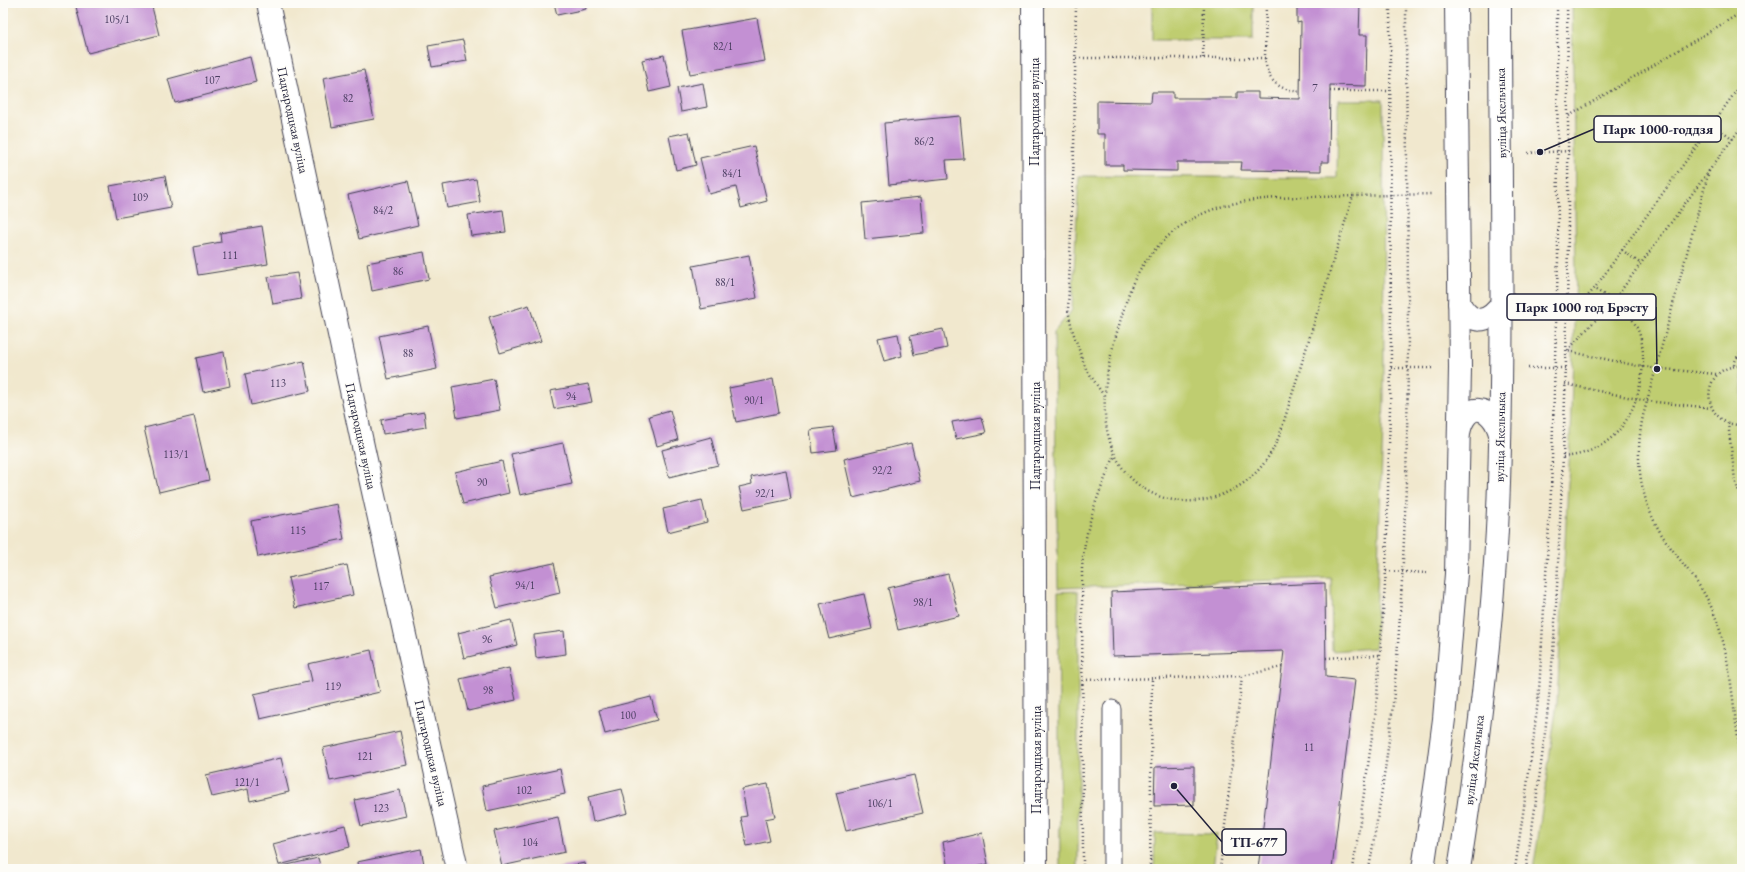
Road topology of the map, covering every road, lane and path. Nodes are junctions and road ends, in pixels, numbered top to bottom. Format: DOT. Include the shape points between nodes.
graph roads {
  1 [pos="268,3"];
  2 [pos="1033,3"];
  3 [pos="1076,3"];
  4 [pos="1204,3"];
  5 [pos="1266,3"];
  6 [pos="1390,3"];
  7 [pos="1406,3"];
  8 [pos="1456,3"];
  9 [pos="1500,3"];
  10 [pos="1557,3"];
  11 [pos="1567,3"];
  12 [pos="1742,12"];
  13 [pos="1076,58"];
  14 [pos="1203,58"];
  15 [pos="1265,58"];
  16 [pos="1742,84"];
  17 [pos="1330,91"];
  18 [pos="1390,91"];
  19 [pos="1300,92"];
  20 [pos="1569,116"];
  21 [pos="1713,124"];
  22 [pos="1742,126"];
  23 [pos="1733,139"];
  24 [pos="1569,151"];
  25 [pos="1558,152"];
  26 [pos="1501,155"];
  27 [pos="1709,171"];
  28 [pos="1457,193"];
  29 [pos="1407,194"];
  30 [pos="1391,195"];
  31 [pos="1354,196"];
  32 [pos="1622,250"];
  33 [pos="1641,264"];
  34 [pos="1594,289"];
  35 [pos="1614,300"];
  36 [pos="1459,303"];
  37 [pos="1502,304"];
  38 [pos="1568,319"];
  39 [pos="1567,351"];
  40 [pos="1742,351"];
  41 [pos="1734,365"];
  42 [pos="1742,366"];
  43 [pos="1643,367"];
  44 [pos="1391,368"];
  45 [pos="1407,368"];
  46 [pos="1427,368"];
  47 [pos="1525,368"];
  48 [pos="1566,368"];
  49 [pos="1656,368"];
  50 [pos="1555,369"];
  51 [pos="1716,374"];
  52 [pos="1565,384"];
  53 [pos="1104,396"];
  54 [pos="1636,399"];
  55 [pos="1647,401"];
  56 [pos="1711,408"];
  57 [pos="1728,423"];
  58 [pos="1742,425"];
  59 [pos="1459,434"];
  60 [pos="1500,434"];
  61 [pos="1115,456"];
  62 [pos="1563,457"];
  63 [pos="1742,503"];
  64 [pos="1386,571"];
  65 [pos="1402,572"];
  66 [pos="1456,574"];
  67 [pos="1381,654"];
  68 [pos="1326,658"];
  69 [pos="1282,667"];
  70 [pos="1242,676"];
  71 [pos="1152,678"];
  72 [pos="1083,680"];
  73 [pos="1112,709"];
  74 [pos="1742,762"];
  75 [pos="457,869"];
  76 [pos="1036,869"];
  77 [pos="1083,869"];
  78 [pos="1112,869"];
  79 [pos="1150,869"];
  80 [pos="1220,869"];
  81 [pos="1353,869"];
  82 [pos="1369,869"];
  83 [pos="1422,869"];
  84 [pos="1459,869"];
  85 [pos="1515,869"];
  86 [pos="1526,869"];
  1 -- 75 [label="street, Падгародцкая вуліца"];
  2 -- 76 [label="street, Падгародцкая вуліца"];
  3 -- 13 [label="path"];
  4 -- 14 [label="path"];
  5 -- 15 [label="path"];
  6 -- 18 [label="path"];
  7 -- 29 [label="path"];
  8 -- 28 [label="street"];
  9 -- 26 [label="street, вуліца Якельчыка"];
  10 -- 25 [label="path"];
  11 -- 20 [label="path"];
  12 -- 20 [label="path"];
  13 -- 14 [label="path"];
  13 -- 53 [label="path" via="1068,310 1085,367"];
  14 -- 15 [label="path"];
  15 -- 19 [label="path" via="1269,76 1274,83 1282,88"];
  16 -- 21 [label="path"];
  17 -- 18 [label="path"];
  18 -- 30 [label="path"];
  20 -- 24 [label="path"];
  21 -- 23 [label="path"];
  21 -- 32 [label="path"];
  22 -- 23 [label="path"];
  23 -- 27 [label="path"];
  24 -- 25 [label="path"];
  24 -- 38 [label="path"];
  25 -- 26 [label="path"];
  25 -- 50 [label="path"];
  26 -- 37 [label="street, вуліца Якельчыка"];
  27 -- 33 [label="path"];
  27 -- 49 [label="path"];
  28 -- 29 [label="path"];
  28 -- 36 [label="street"];
  29 -- 30 [label="path"];
  29 -- 45 [label="path"];
  30 -- 31 [label="path"];
  30 -- 44 [label="path"];
  31 -- 53 [label="path" via="1239,202 1210,210 1180,226 1158,245 1138,272 1116,335"];
  31 -- 61 [label="path" via="1280,434 1272,453 1261,469 1243,484 1223,494 1206,500 1188,502 1169,500 1136,485"];
  32 -- 33 [label="path"];
  32 -- 34 [label="path"];
  33 -- 35 [label="path"];
  34 -- 35 [label="path"];
  34 -- 38 [label="path"];
  35 -- 39 [label="path"];
  35 -- 43 [label="path" via="1635,324 1644,352"];
  36 -- 37 [label="street" via="1463,311 1476,320 1492,316"];
  36 -- 59 [label="street"];
  37 -- 60 [label="street, вуліца Якельчыка"];
  38 -- 39 [label="path"];
  39 -- 43 [label="path"];
  39 -- 48 [label="path"];
  40 -- 41 [label="path"];
  41 -- 42 [label="path"];
  41 -- 51 [label="path"];
  43 -- 49 [label="path"];
  43 -- 54 [label="path"];
  44 -- 45 [label="path"];
  44 -- 64 [label="path"];
  45 -- 46 [label="path"];
  45 -- 65 [label="path"];
  47 -- 50 [label="path"];
  48 -- 50 [label="path"];
  48 -- 52 [label="path"];
  49 -- 51 [label="path"];
  49 -- 55 [label="path"];
  50 -- 85 [label="path" via="1548,559 1539,691"];
  51 -- 56 [label="path" via="1709,390"];
  52 -- 54 [label="path"];
  52 -- 62 [label="path"];
  53 -- 61 [label="path" via="1105,422"];
  54 -- 55 [label="path"];
  54 -- 62 [label="path" via="1631,413 1612,438 1584,453"];
  55 -- 56 [label="path"];
  55 -- 74 [label="path" via="1639,434 1638,452 1638,470 1645,503 1660,533 1694,577 1713,611 1729,668"];
  56 -- 57 [label="path" via="1721,420"];
  57 -- 58 [label="path"];
  57 -- 63 [label="path" via="1735,480"];
  59 -- 60 [label="street" via="1465,416 1473,410 1480,410 1493,417"];
  59 -- 66 [label="street"];
  60 -- 84 [label="street, вуліца Якельчыка" via="1499,491 1488,640"];
  61 -- 72 [label="path" via="1096,498 1083,547"];
  62 -- 86 [label="path" via="1550,685"];
  64 -- 65 [label="path"];
  64 -- 67 [label="path"];
  65 -- 66 [label="path"];
  65 -- 82 [label="path" via="1394,694"];
  66 -- 83 [label="street" via="1444,719"];
  67 -- 68 [label="path"];
  67 -- 81 [label="path" via="1370,760"];
  69 -- 70 [label="path"];
  70 -- 71 [label="path"];
  70 -- 80 [label="path"];
  71 -- 72 [label="path"];
  71 -- 79 [label="path"];
  72 -- 77 [label="path"];
  73 -- 78 [label="lane"];
}
